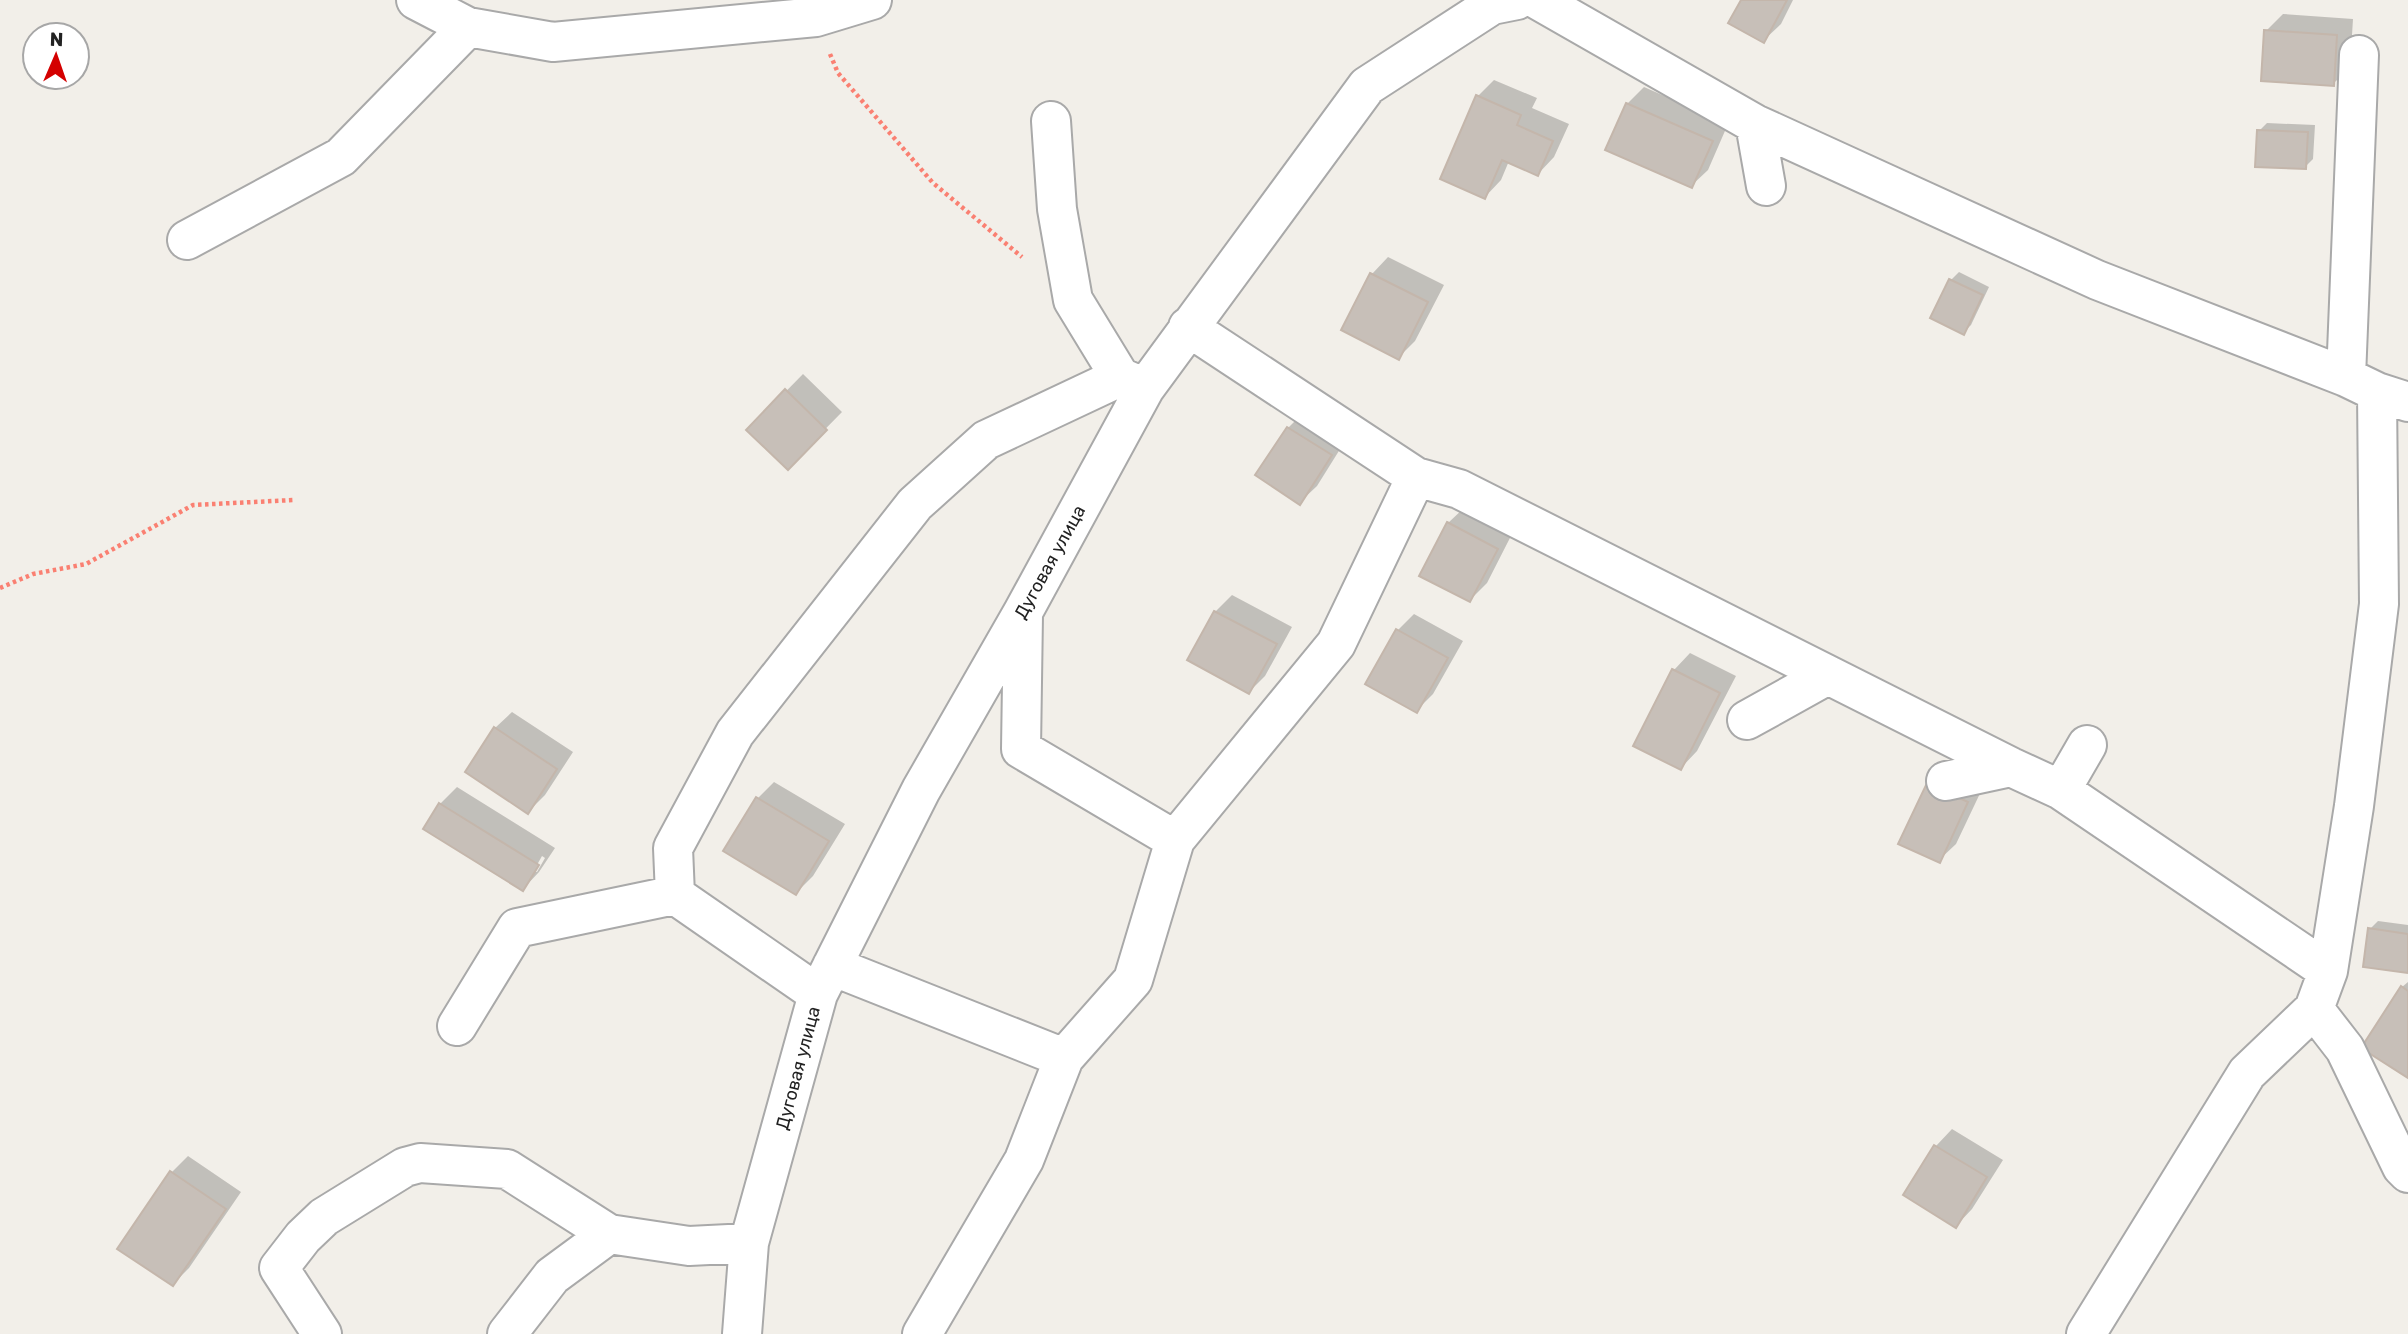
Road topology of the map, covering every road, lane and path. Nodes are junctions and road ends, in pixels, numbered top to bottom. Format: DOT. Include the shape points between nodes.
graph roads {
  1 [pos="416,0"];
  2 [pos="872,0"];
  3 [pos="1538,0"];
  4 [pos="1499,2"];
  5 [pos="816,18"];
  6 [pos="468,27"];
  7 [pos="2359,55"];
  8 [pos="1051,121"];
  9 [pos="1755,124"];
  10 [pos="1766,186"];
  11 [pos="187,240"];
  12 [pos="1073,300"];
  13 [pos="1188,327"];
  14 [pos="1133,382"];
  15 [pos="2377,390"];
  16 [pos="1416,477"];
  17 [pos="294,500"];
  18 [pos="0,588"];
  19 [pos="1023,612"];
  20 [pos="1828,675"];
  21 [pos="1746,720"];
  22 [pos="2087,745"];
  23 [pos="2011,767"];
  24 [pos="1946,781"];
  25 [pos="2061,790"];
  26 [pos="1175,840"];
  27 [pos="675,895"];
  28 [pos="2328,971"];
  29 [pos="825,980"];
  30 [pos="2314,1009"];
  31 [pos="457,1026"];
  32 [pos="1063,1058"];
  33 [pos="2408,1173"];
  34 [pos="609,1234"];
  35 [pos="749,1243"];
  36 [pos="322,1334"];
  37 [pos="507,1334"];
  38 [pos="742,1334"];
  39 [pos="922,1334"];
  40 [pos="2086,1334"];
  1 -- 6 [label="street"];
  2 -- 5 [label="street"];
  3 -- 9 [label="street"];
  4 -- 13 [label="street, Дуговая улица" via="1367,86"];
  5 -- 6 [label="street" via="553,42"];
  5 -- 12 [label="path" via="838,73 933,183"];
  6 -- 11 [label="street" via="341,157"];
  7 -- 15 [label="street"];
  8 -- 12 [label="street" via="1057,209"];
  9 -- 10 [label="street"];
  9 -- 15 [label="street" via="2097,280"];
  12 -- 14 [label="street"];
  13 -- 14 [label="street, Дуговая улица"];
  13 -- 16 [label="street"];
  14 -- 19 [label="street, Дуговая улица"];
  14 -- 27 [label="street" via="986,440 915,504 735,733 673,848"];
  15 -- 28 [label="street" via="2379,604"];
  16 -- 20 [label="street" via="1459,489"];
  16 -- 26 [label="street" via="1336,644"];
  17 -- 18 [label="path" via="193,505 86,564 33,574"];
  19 -- 26 [label="street" via="1021,749"];
  19 -- 29 [label="street, Дуговая улица" via="921,790"];
  20 -- 21 [label="street"];
  20 -- 23 [label="street"];
  22 -- 25 [label="street"];
  23 -- 24 [label="street"];
  23 -- 25 [label="street"];
  25 -- 28 [label="street"];
  26 -- 32 [label="street" via="1133,980"];
  27 -- 29 [label="street"];
  27 -- 31 [label="street" via="517,928"];
  28 -- 30 [label="street"];
  29 -- 32 [label="street"];
  29 -- 35 [label="street, Дуговая улица"];
  30 -- 33 [label="street" via="2345,1049"];
  30 -- 40 [label="street" via="2247,1073"];
  32 -- 39 [label="street" via="1024,1160"];
  34 -- 35 [label="street" via="689,1246"];
  34 -- 36 [label="street" via="507,1169 420,1163 405,1167 324,1217 279,1268"];
  34 -- 37 [label="street" via="552,1276"];
  35 -- 38 [label="street, Дуговая улица"];
}
